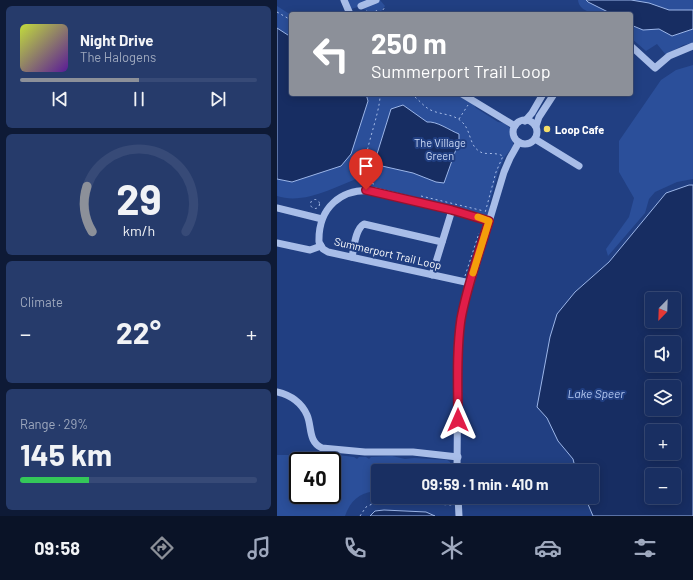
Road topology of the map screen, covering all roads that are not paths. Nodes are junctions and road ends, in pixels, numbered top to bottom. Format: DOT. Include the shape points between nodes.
graph roads {
  1 [pos="344,0"];
  2 [pos="377,0"];
  3 [pos="361,6"];
  4 [pos="349,12"];
  5 [pos="693,46"];
  6 [pos="633,48"];
  7 [pos="465,96"];
  8 [pos="542,96"];
  9 [pos="553,96"];
  10 [pos="525,121"];
  11 [pos="515,126"];
  12 [pos="535,126"];
  13 [pos="535,139"];
  14 [pos="519,142"];
  15 [pos="579,166"];
  16 [pos="277,208"];
  17 [pos="452,210"];
  18 [pos="322,219"];
  19 [pos="489,221"];
  20 [pos="442,242"];
  21 [pos="277,244"];
  22 [pos="321,246"];
  23 [pos="352,257"];
  24 [pos="432,274"];
  25 [pos="470,283"];
  26 [pos="277,392"];
  27 [pos="458,456"];
  28 [pos="457,464"];
  29 [pos="458,504"];
  30 [pos="459,516"];
  1 -- 4 [label="street"];
  2 -- 3 [label="street"];
  5 -- 6 [label="street" via="669,56 655,68"];
  7 -- 11 [label="street"];
  8 -- 10 [label="street"];
  9 -- 12 [label="street"];
  10 -- 11 [label="street"];
  10 -- 12 [label="street"];
  11 -- 14 [label="street" via="514,135"];
  12 -- 13 [label="street"];
  13 -- 14 [label="street" via="528,144"];
  13 -- 15 [label="street"];
  14 -- 19 [label="street" via="505,168"];
  16 -- 18 [label="street"];
  17 -- 18 [label="street, Summerport Trail Loop" via="375,191 358,190 338,198"];
  17 -- 19 [label="street, Summerport Trail Loop"];
  17 -- 20 [label="street"];
  18 -- 22 [label="street, Summerport Trail Loop" via="319,237"];
  19 -- 25 [label="street"];
  20 -- 23 [label="street" via="364,224 358,230"];
  20 -- 24 [label="street"];
  21 -- 22 [label="street" via="311,250"];
  22 -- 23 [label="street, Summerport Trail Loop" via="328,252"];
  23 -- 24 [label="street, Summerport Trail Loop"];
  24 -- 25 [label="street, Summerport Trail Loop"];
  25 -- 27 [label="street" via="459,333"];
  26 -- 27 [label="street" via="289,396 301,406 309,420 313,441 322,448"];
  27 -- 28 [label="street"];
  29 -- 30 [label="street"];
}
